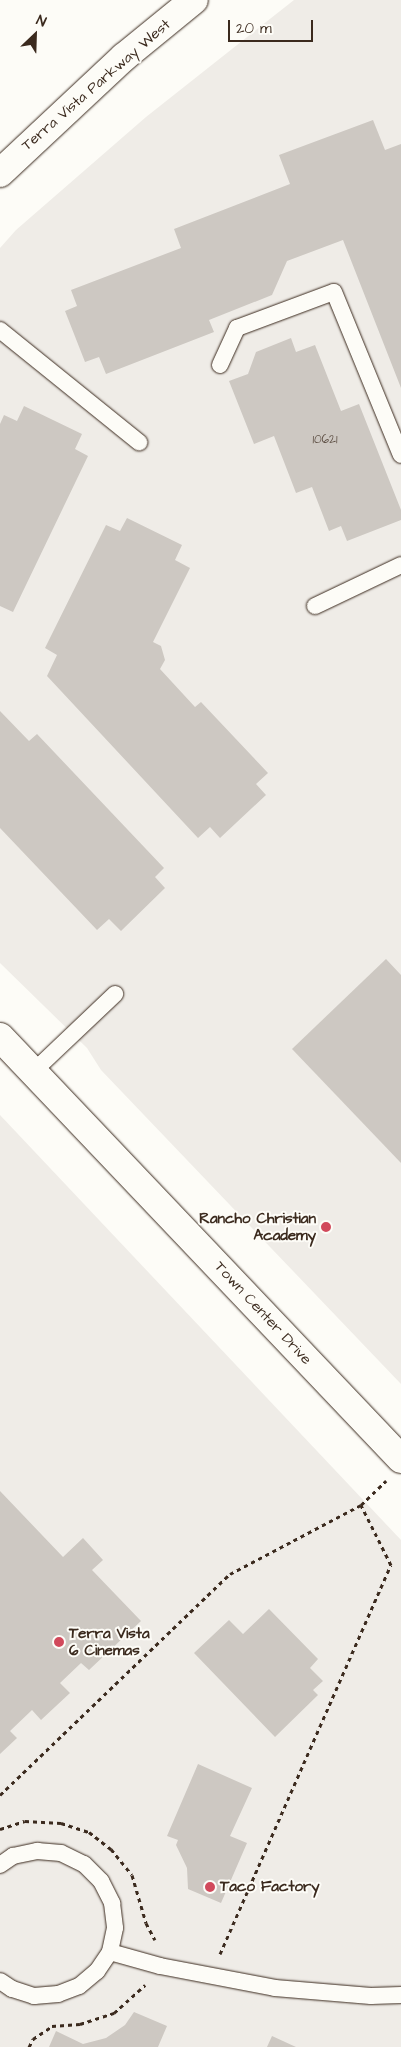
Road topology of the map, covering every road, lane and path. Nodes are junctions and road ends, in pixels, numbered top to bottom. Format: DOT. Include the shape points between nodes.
graph roads {
  1 [pos="194,0"];
  2 [pos="0,173"];
  3 [pos="0,330"];
  4 [pos="220,365"];
  5 [pos="139,442"];
  6 [pos="401,455"];
  7 [pos="401,565"];
  8 [pos="314,606"];
  9 [pos="115,994"];
  10 [pos="0,1037"];
  11 [pos="34,1071"];
  12 [pos="401,1459"];
  13 [pos="367,1500"];
  14 [pos="361,1505"];
  15 [pos="0,1795"];
  16 [pos="0,1829"];
  17 [pos="0,1865"];
  18 [pos="156,1943"];
  19 [pos="110,1952"];
  20 [pos="211,1953"];
  21 [pos="0,1981"];
  22 [pos="144,1987"];
  23 [pos="401,1995"];
  24 [pos="29,2047"];
  1 -- 2 [label="street, Terra Vista Parkway West" via="124,57"];
  3 -- 5 [label="lane"];
  4 -- 6 [label="lane" via="237,328 334,292"];
  7 -- 8 [label="lane"];
  9 -- 11 [label="lane"];
  10 -- 11 [label="street, Town Center Drive"];
  11 -- 12 [label="street, Town Center Drive"];
  13 -- 14 [label="path"];
  14 -- 15 [label="path" via="230,1574"];
  14 -- 20 [label="path" via="391,1565 220,1955"];
  16 -- 18 [label="path" via="25,1821 61,1822 89,1832 111,1849 132,1874 146,1923"];
  17 -- 19 [label="lane" via="13,1856 37,1851 61,1853 84,1864 101,1881 112,1903 115,1928"];
  19 -- 21 [label="lane" via="97,1972 79,1986 58,1994 34,1996"];
  19 -- 23 [label="lane" via="160,1966 275,1988 371,1996"];
  22 -- 24 [label="path" via="114,2013 80,2024 52,2026"];
}
